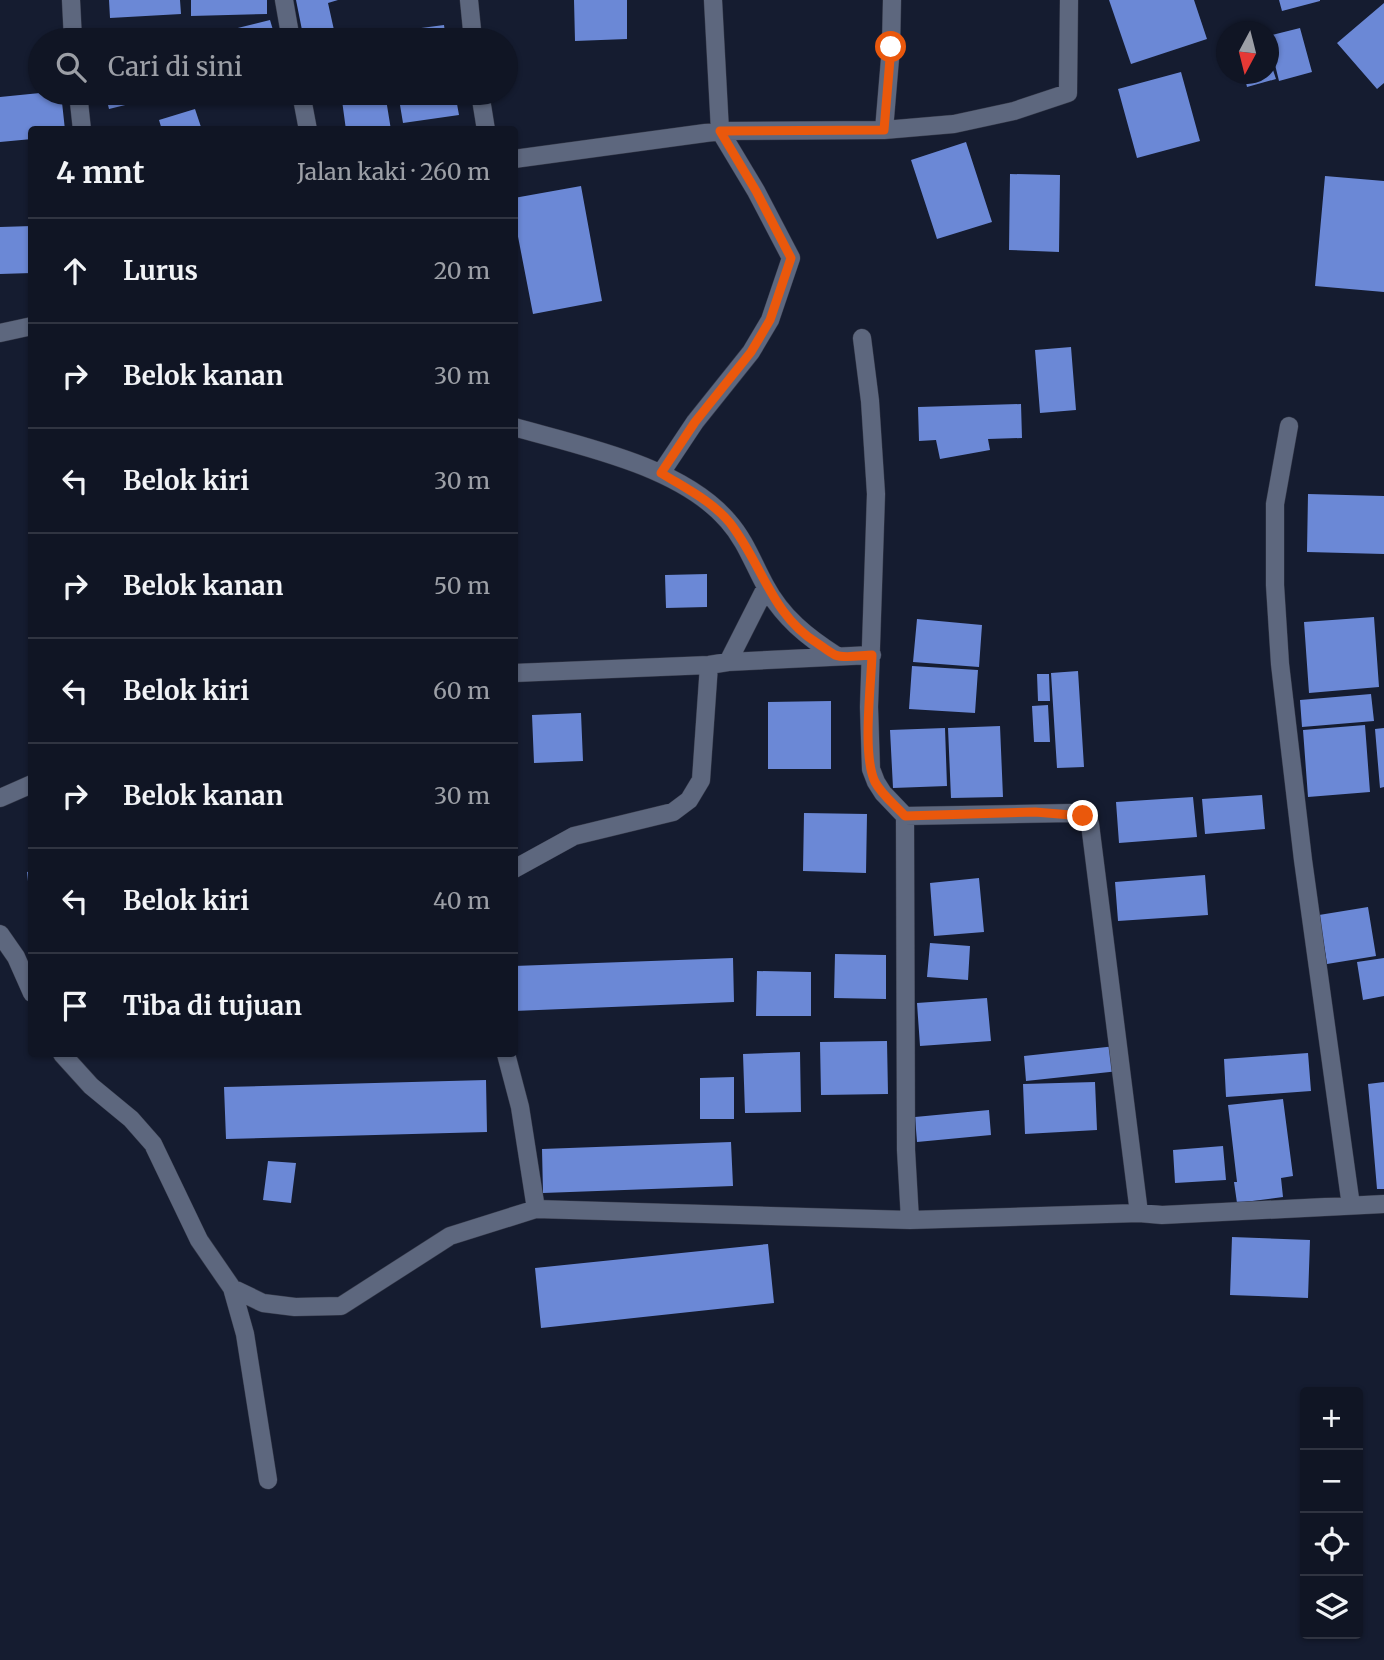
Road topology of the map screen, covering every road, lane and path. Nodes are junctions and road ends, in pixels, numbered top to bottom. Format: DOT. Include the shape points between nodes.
graph roads {
  1 [pos="71,0"];
  2 [pos="284,0"];
  3 [pos="469,0"];
  4 [pos="713,0"];
  5 [pos="892,0"];
  6 [pos="1069,0"];
  7 [pos="72,28"];
  8 [pos="288,28"];
  9 [pos="472,28"];
  10 [pos="79,105"];
  11 [pos="303,105"];
  12 [pos="482,105"];
  13 [pos="82,126"];
  14 [pos="307,126"];
  15 [pos="485,126"];
  16 [pos="884,130"];
  17 [pos="720,131"];
  18 [pos="518,158"];
  19 [pos="28,327"];
  20 [pos="0,333"];
  21 [pos="862,338"];
  22 [pos="1289,426"];
  23 [pos="518,428"];
  24 [pos="661,473"];
  25 [pos="766,587"];
  26 [pos="872,655"];
  27 [pos="837,656"];
  28 [pos="728,662"];
  29 [pos="709,665"];
  30 [pos="518,673"];
  31 [pos="28,786"];
  32 [pos="0,798"];
  33 [pos="905,816"];
  34 [pos="518,867"];
  35 [pos="0,934"];
  36 [pos="28,984"];
  37 [pos="65,1057"];
  38 [pos="507,1057"];
  39 [pos="1384,1204"];
  40 [pos="1351,1206"];
  41 [pos="536,1209"];
  42 [pos="1139,1213"];
  43 [pos="910,1220"];
  44 [pos="232,1288"];
  45 [pos="268,1480"];
  1 -- 7 [label="street"];
  2 -- 8 [label="street"];
  3 -- 9 [label="street"];
  4 -- 17 [label="street"];
  5 -- 16 [label="street"];
  6 -- 16 [label="street" via="1068,93 954,124"];
  10 -- 13 [label="street"];
  11 -- 14 [label="street"];
  12 -- 15 [label="street"];
  16 -- 17 [label="street"];
  17 -- 18 [label="street"];
  17 -- 24 [label="street" via="791,258 770,320 751,352"];
  19 -- 20 [label="street"];
  21 -- 26 [label="street" via="876,494"];
  22 -- 40 [label="street" via="1275,504 1280,664"];
  23 -- 24 [label="street"];
  24 -- 25 [label="street" via="729,521"];
  25 -- 27 [label="street" via="796,627"];
  25 -- 28 [label="street"];
  26 -- 27 [label="street"];
  26 -- 33 [label="street" via="871,769 883,793"];
  27 -- 28 [label="street"];
  28 -- 29 [label="street"];
  29 -- 30 [label="street"];
  29 -- 34 [label="street" via="701,780 689,800 673,811 574,836"];
  31 -- 32 [label="street"];
  33 -- 42 [label="street" via="1071,813 1090,824"];
  33 -- 43 [label="street"];
  35 -- 36 [label="street"];
  37 -- 44 [label="street" via="153,1144 199,1240"];
  38 -- 41 [label="street" via="520,1107"];
  39 -- 40 [label="street"];
  40 -- 42 [label="street"];
  41 -- 43 [label="street"];
  41 -- 44 [label="street" via="450,1236 341,1306 263,1303"];
  42 -- 43 [label="street"];
  44 -- 45 [label="street" via="245,1334"];
}
